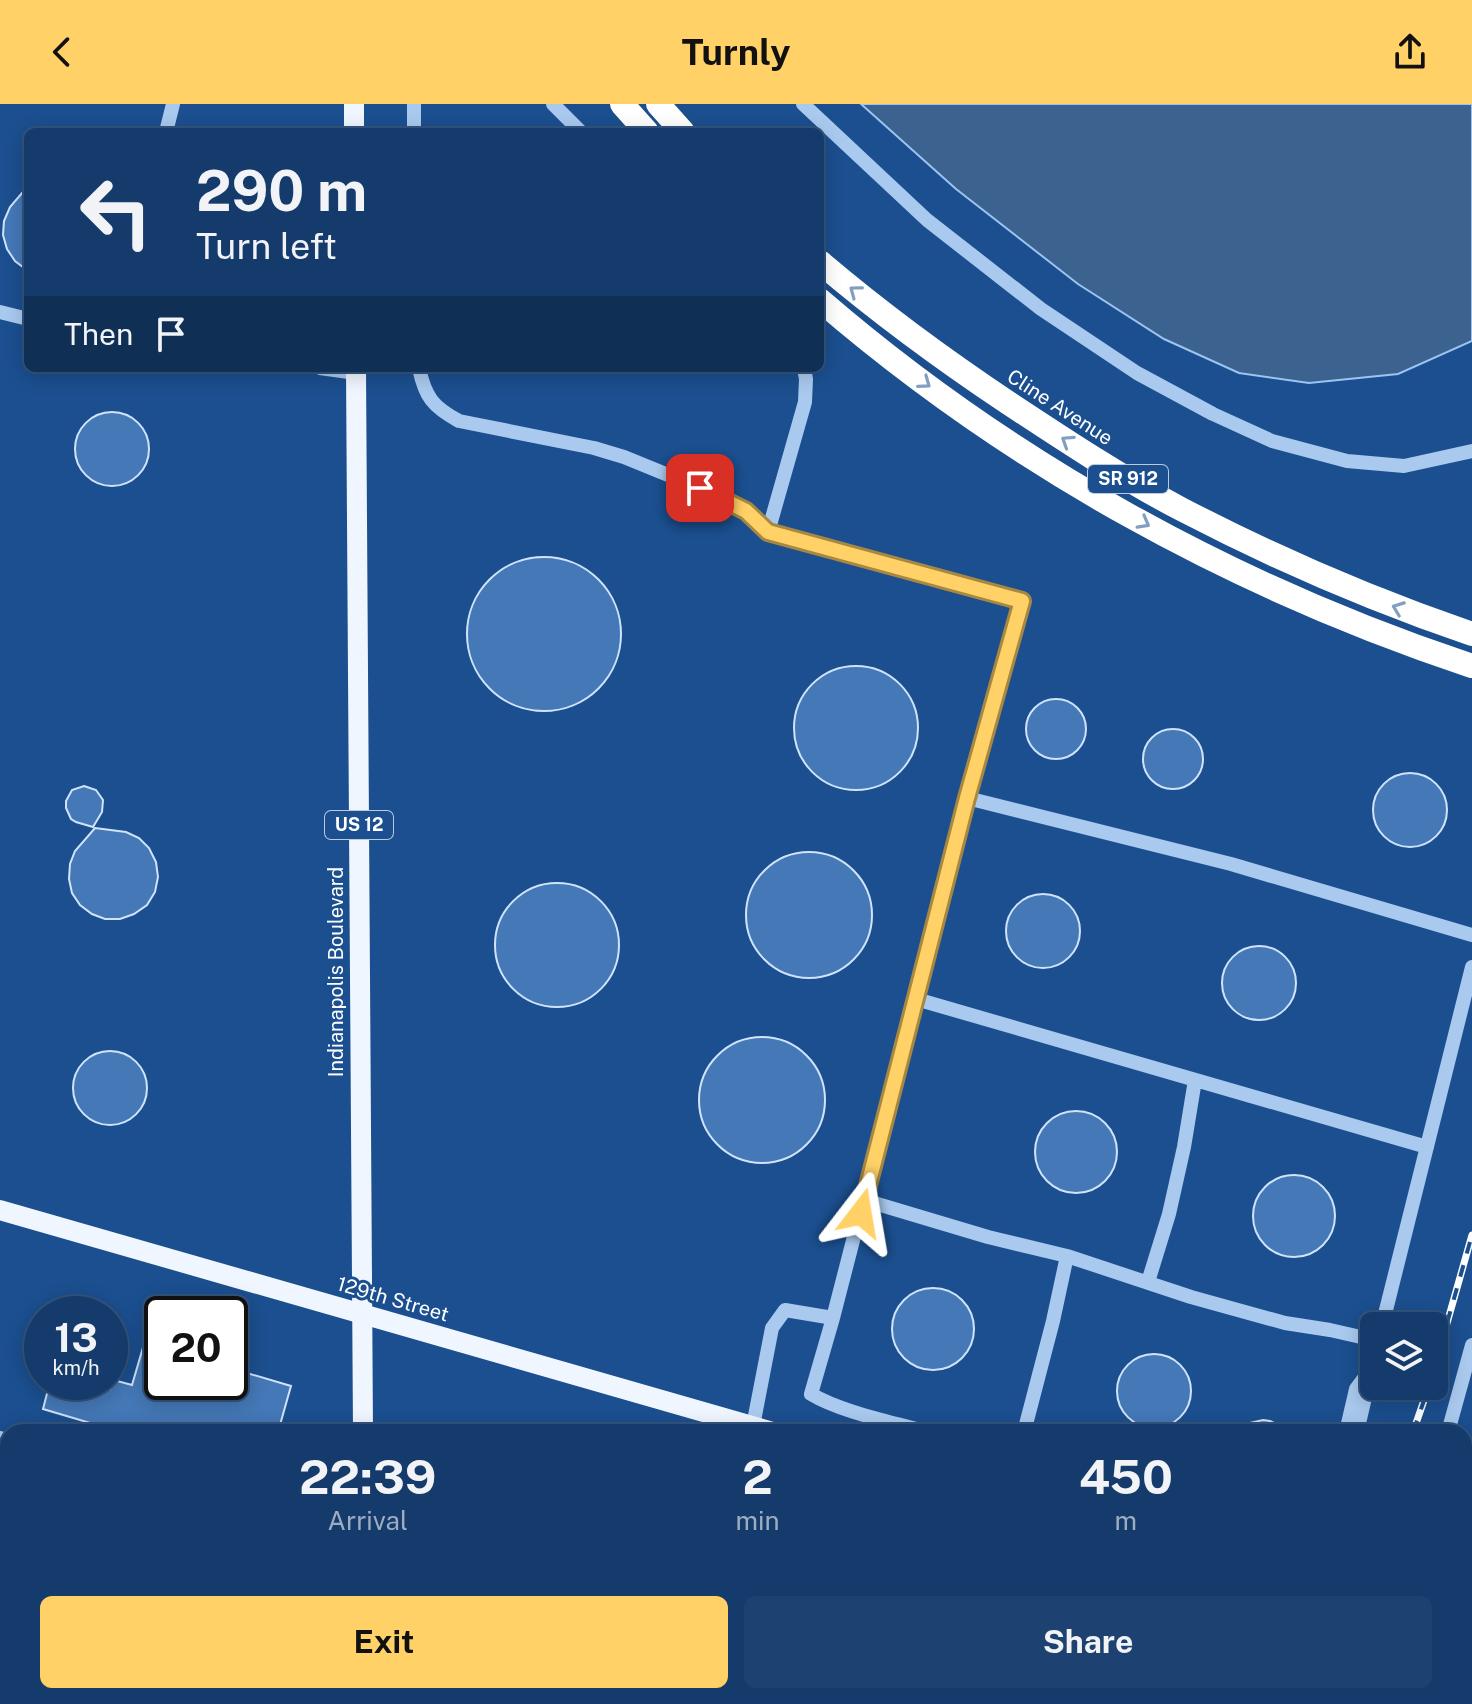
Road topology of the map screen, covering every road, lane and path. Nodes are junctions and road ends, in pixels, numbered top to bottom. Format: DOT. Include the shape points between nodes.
graph roads {
  1 [pos="173,104"];
  2 [pos="354,104"];
  3 [pos="414,104"];
  4 [pos="553,104"];
  5 [pos="622,104"];
  6 [pos="658,104"];
  7 [pos="803,104"];
  8 [pos="167,128"];
  9 [pos="354,128"];
  10 [pos="414,128"];
  11 [pos="577,128"];
  12 [pos="643,128"];
  13 [pos="679,128"];
  14 [pos="824,265"];
  15 [pos="824,303"];
  16 [pos="0,312"];
  17 [pos="24,318"];
  18 [pos="356,372"];
  19 [pos="420,372"];
  20 [pos="805,372"];
  21 [pos="1472,451"];
  22 [pos="768,532"];
  23 [pos="1472,634"];
  24 [pos="1472,666"];
  25 [pos="967,798"];
  26 [pos="1472,935"];
  27 [pos="1472,967"];
  28 [pos="916,999"];
  29 [pos="1195,1080"];
  30 [pos="1427,1147"];
  31 [pos="864,1200"];
  32 [pos="0,1210"];
  33 [pos="1067,1256"];
  34 [pos="1148,1282"];
  35 [pos="1386,1312"];
  36 [pos="363,1315"];
  37 [pos="833,1318"];
  38 [pos="1360,1337"];
  39 [pos="1472,1345"];
  40 [pos="1360,1383"];
  41 [pos="1364,1400"];
  42 [pos="363,1424"];
  43 [pos="746,1424"];
  44 [pos="753,1424"];
  45 [pos="898,1424"];
  46 [pos="1026,1424"];
  47 [pos="1348,1424"];
  48 [pos="1359,1424"];
  49 [pos="1450,1424"];
  1 -- 8 [label="street"];
  2 -- 9 [label="main road"];
  3 -- 10 [label="street"];
  4 -- 11 [label="street"];
  5 -- 12 [label="highway"];
  6 -- 13 [label="highway"];
  7 -- 21 [label="street" via="927,220 1041,309 1137,373 1201,407 1272,441 1347,461 1404,466"];
  23 -- 14 [label="highway, Cline Avenue / SR 912, one-way" via="1311,572 1179,508 975,381"];
  15 -- 24 [label="highway, SR 912, one-way" via="956,405 1115,507 1281,592"];
  16 -- 17 [label="street"];
  18 -- 36 [label="main road, Indianapolis Boulevard / US 12"];
  19 -- 22 [label="street" via="429,399 459,421 624,457 746,511"];
  20 -- 22 [label="street" via="805,402"];
  22 -- 25 [label="street" via="1022,601"];
  25 -- 26 [label="street" via="1231,864"];
  25 -- 28 [label="street"];
  27 -- 30 [label="street"];
  28 -- 29 [label="street"];
  28 -- 31 [label="street"];
  29 -- 30 [label="street"];
  29 -- 34 [label="street" via="1169,1214"];
  30 -- 35 [label="street"];
  31 -- 33 [label="street"];
  31 -- 37 [label="street"];
  32 -- 36 [label="main road, 129th Street"];
  33 -- 34 [label="street"];
  33 -- 46 [label="street"];
  34 -- 38 [label="street" via="1285,1323"];
  36 -- 42 [label="main road, Indianapolis Boulevard / US 12"];
  36 -- 43 [label="main road, 129th Street"];
  37 -- 44 [label="street" via="785,1310 772,1328"];
  37 -- 45 [label="street" via="811,1394"];
  39 -- 49 [label="street"];
  40 -- 47 [label="street"];
  41 -- 48 [label="street"];
}
